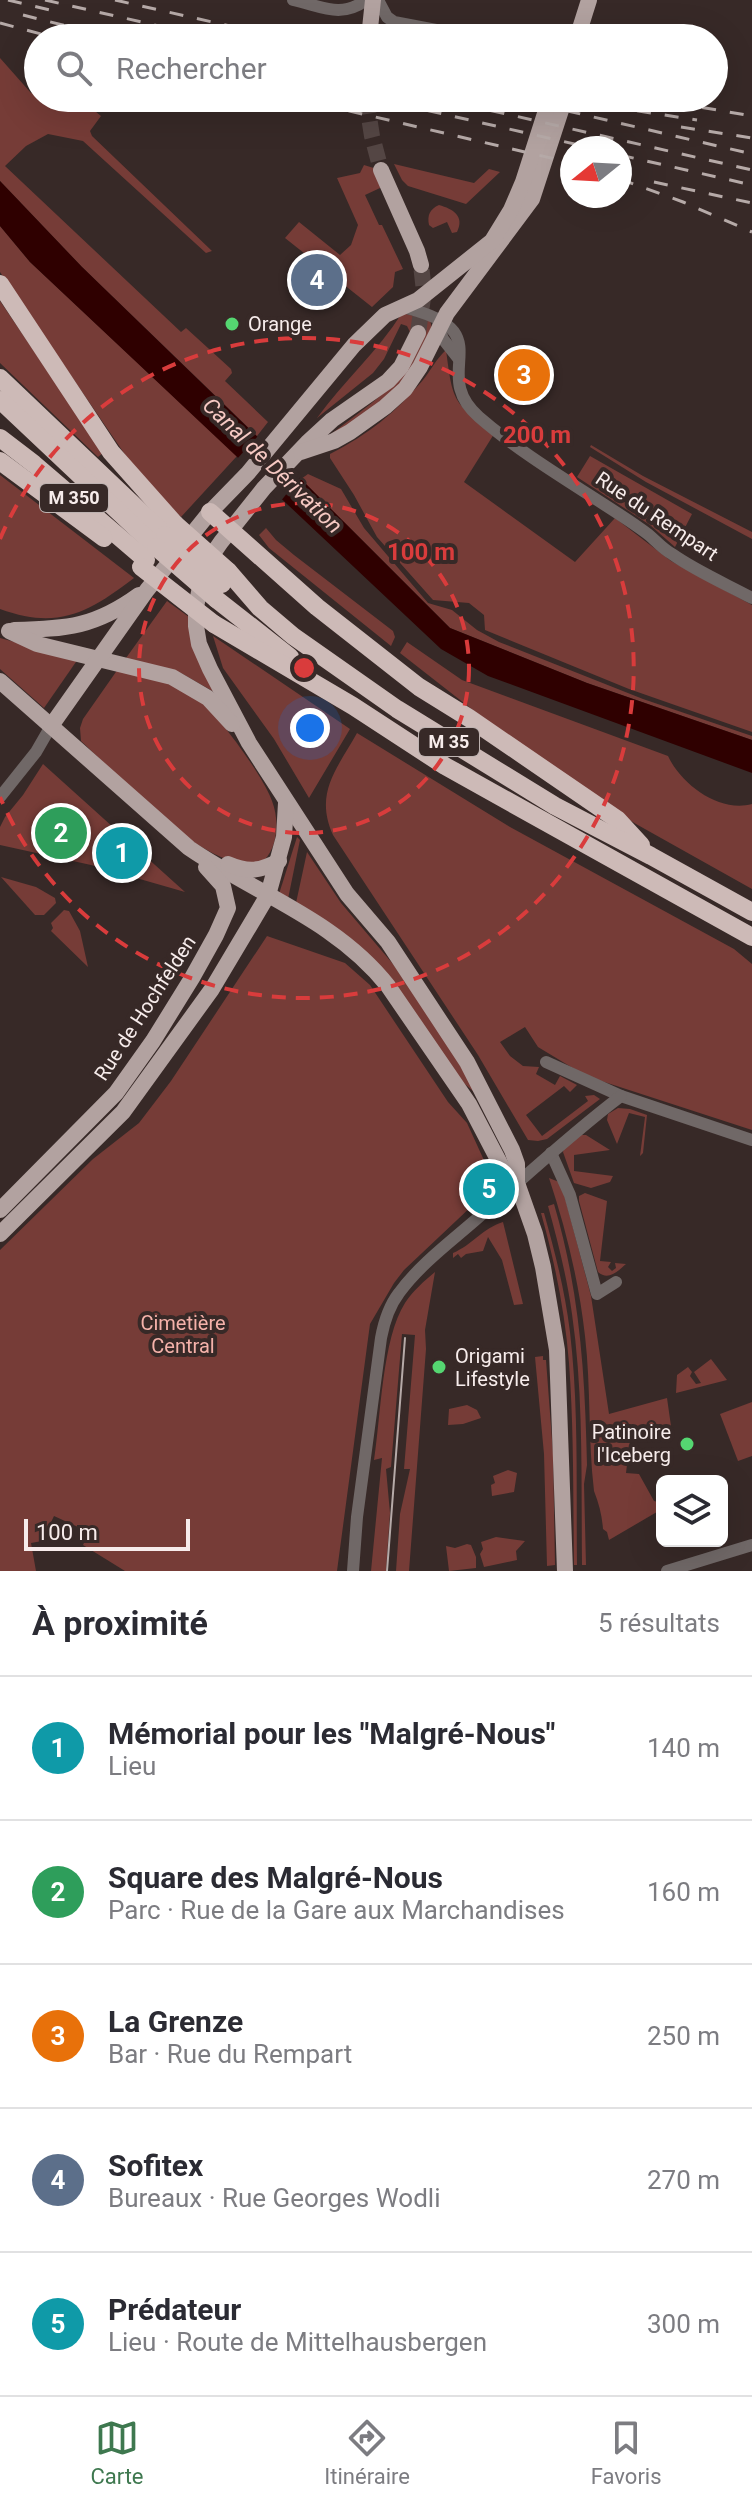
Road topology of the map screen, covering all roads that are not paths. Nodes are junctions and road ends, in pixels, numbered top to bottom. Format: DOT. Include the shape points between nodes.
graph roads {
  1 [pos="293,0"];
  2 [pos="366,0"];
  3 [pos="375,0"];
  4 [pos="581,0"];
  5 [pos="592,0"];
  6 [pos="371,24"];
  7 [pos="404,24"];
  8 [pos="573,24"];
  9 [pos="583,24"];
  10 [pos="587,24"];
  11 [pos="546,112"];
  12 [pos="560,112"];
  13 [pos="381,170"];
  14 [pos="492,241"];
  15 [pos="421,265"];
  16 [pos="0,284"];
  17 [pos="400,307"];
  18 [pos="440,324"];
  19 [pos="418,333"];
  20 [pos="0,378"];
  21 [pos="0,400"];
  22 [pos="0,438"];
  23 [pos="292,458"];
  24 [pos="0,461"];
  25 [pos="210,512"];
  26 [pos="230,531"];
  27 [pos="157,547"];
  28 [pos="147,590"];
  29 [pos="219,598"];
  30 [pos="752,598"];
  31 [pos="5,629"];
  32 [pos="99,659"];
  33 [pos="0,681"];
  34 [pos="353,706"];
  35 [pos="51,726"];
  36 [pos="249,743"];
  37 [pos="0,797"];
  38 [pos="286,803"];
  39 [pos="189,848"];
  40 [pos="651,856"];
  41 [pos="279,861"];
  42 [pos="268,895"];
  43 [pos="752,912"];
  44 [pos="752,937"];
  45 [pos="546,1062"];
  46 [pos="621,1096"];
  47 [pos="752,1140"];
  48 [pos="551,1153"];
  49 [pos="517,1183"];
  50 [pos="0,1210"];
  51 [pos="0,1234"];
  52 [pos="616,1282"];
  53 [pos="752,1545"];
  54 [pos="353,1571"];
  55 [pos="565,1571"];
  56 [pos="667,1571"];
  1 -- 2 [label="street" via="339,12"];
  3 -- 6 [label="main road"];
  3 -- 7 [label="street" via="387,17"];
  4 -- 8 [label="street"];
  5 -- 9 [label="main road"];
  5 -- 10 [label="main road"];
  11 -- 14 [label="main road" via="523,182"];
  12 -- 18 [label="main road" via="532,199"];
  13 -- 15 [label="main road"];
  14 -- 17 [label="main road" via="418,300"];
  14 -- 18 [label="street" via="441,309"];
  16 -- 27 [label="highway, M 350" via="111,452"];
  17 -- 18 [label="street"];
  17 -- 25 [label="main road" via="354,345"];
  18 -- 23 [label="main road" via="405,389 334,441"];
  18 -- 30 [label="street, Rue du Rempart" via="458,358 467,405 479,417 673,555"];
  19 -- 23 [label="main road" via="388,381 332,420"];
  20 -- 27 [label="highway, M 35"];
  21 -- 27 [label="highway, M 35"];
  22 -- 27 [label="highway, M 350"];
  23 -- 26 [label="main road"];
  24 -- 27 [label="highway"];
  25 -- 26 [label="highway"];
  25 -- 28 [label="main road"];
  26 -- 36 [label="main road" via="202,577 196,626 210,669"];
  26 -- 40 [label="highway" via="419,687 618,820"];
  27 -- 29 [label="highway, M 35, bridge"];
  27 -- 29 [label="highway, M 350"];
  28 -- 31 [label="main road" via="85,625"];
  28 -- 32 [label="main road"];
  29 -- 34 [label="highway, M 35"];
  29 -- 34 [label="highway, M 350" via="257,649"];
  29 -- 40 [label="highway, M 35" via="260,608 410,717 555,806"];
  31 -- 32 [label="main road" via="37,644"];
  32 -- 35 [label="main road"];
  32 -- 36 [label="main road" via="192,687"];
  33 -- 35 [label="main road"];
  34 -- 44 [label="highway, M 35" via="457,773"];
  35 -- 37 [label="street"];
  35 -- 39 [label="main road"];
  36 -- 38 [label="main road"];
  38 -- 41 [label="main road, Rue de Hochfelden"];
  38 -- 49 [label="main road" via="467,1062 507,1138 517,1164"];
  39 -- 41 [label="main road" via="244,871 263,870"];
  39 -- 42 [label="main road"];
  39 -- 50 [label="main road, Rue de Hochfelden" via="225,891 228,908 220,928 125,1081"];
  40 -- 43 [label="highway, M 35"];
  41 -- 42 [label="main road, Rue de Hochfelden"];
  42 -- 49 [label="main road" via="321,925 380,975 469,1104 505,1173"];
  42 -- 51 [label="main road, Rue de Hochfelden" via="212,989 139,1093"];
  45 -- 46 [label="street"];
  46 -- 47 [label="street"];
  46 -- 48 [label="street"];
  48 -- 49 [label="street"];
  48 -- 52 [label="street" via="570,1195 597,1294"];
  49 -- 54 [label="street" via="412,1277 387,1316"];
  49 -- 55 [label="main road" via="535,1234 554,1324"];
  53 -- 56 [label="street"];
}
